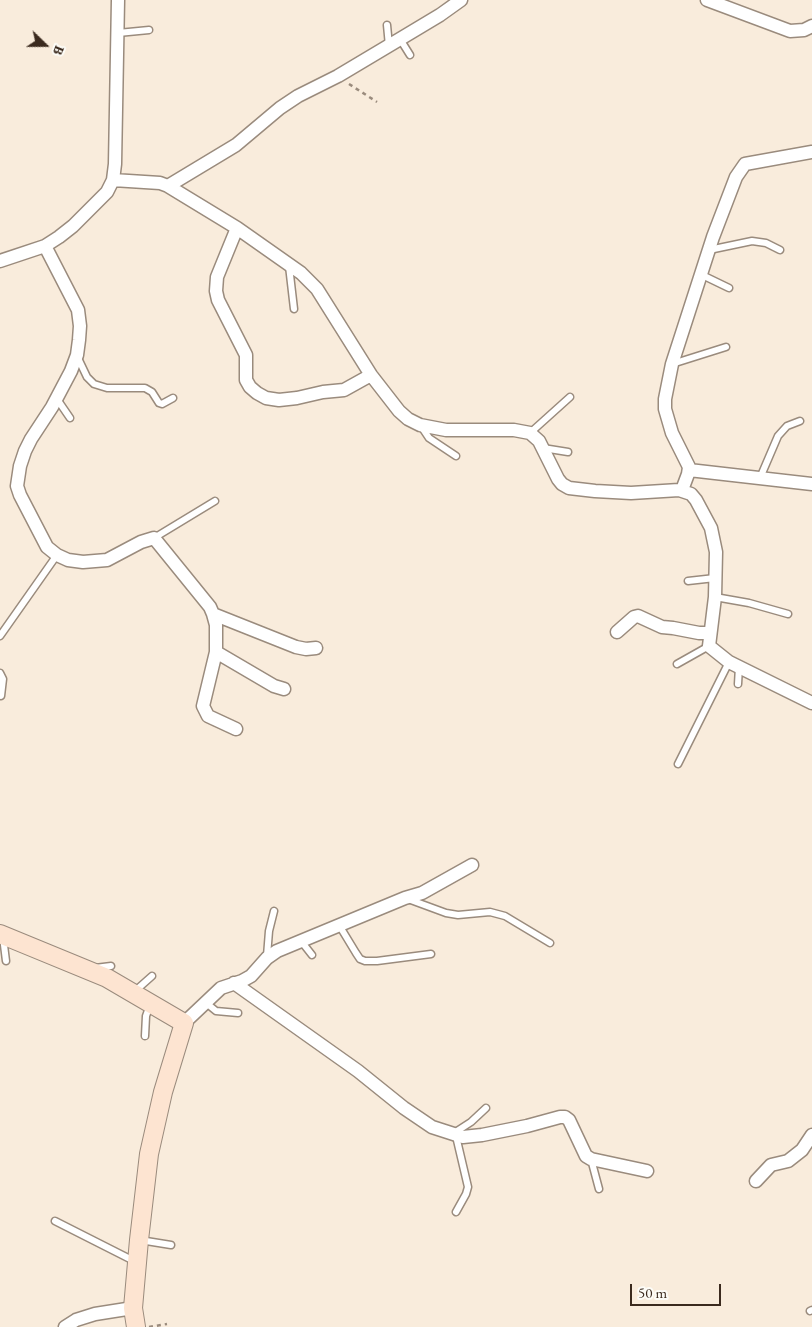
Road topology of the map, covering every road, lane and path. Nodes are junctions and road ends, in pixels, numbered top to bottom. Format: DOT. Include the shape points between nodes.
graph roads {
  1 [pos="118,0"];
  2 [pos="461,0"];
  3 [pos="707,0"];
  4 [pos="388,25"];
  5 [pos="812,26"];
  6 [pos="149,30"];
  7 [pos="118,33"];
  8 [pos="395,43"];
  9 [pos="410,55"];
  10 [pos="338,76"];
  11 [pos="377,102"];
  12 [pos="812,152"];
  13 [pos="113,180"];
  14 [pos="168,186"];
  15 [pos="237,228"];
  16 [pos="45,246"];
  17 [pos="708,250"];
  18 [pos="780,250"];
  19 [pos="0,261"];
  20 [pos="289,265"];
  21 [pos="700,274"];
  22 [pos="729,288"];
  23 [pos="294,309"];
  24 [pos="726,347"];
  25 [pos="77,355"];
  26 [pos="672,364"];
  27 [pos="371,375"];
  28 [pos="570,397"];
  29 [pos="173,398"];
  30 [pos="57,399"];
  31 [pos="70,418"];
  32 [pos="800,421"];
  33 [pos="420,425"];
  34 [pos="530,433"];
  35 [pos="543,448"];
  36 [pos="568,452"];
  37 [pos="456,456"];
  38 [pos="689,470"];
  39 [pos="760,479"];
  40 [pos="812,484"];
  41 [pos="682,490"];
  42 [pos="215,501"];
  43 [pos="154,538"];
  44 [pos="57,555"];
  45 [pos="715,578"];
  46 [pos="688,582"];
  47 [pos="715,597"];
  48 [pos="213,614"];
  49 [pos="788,614"];
  50 [pos="617,632"];
  51 [pos="710,633"];
  52 [pos="0,636"];
  53 [pos="709,646"];
  54 [pos="316,648"];
  55 [pos="216,652"];
  56 [pos="677,664"];
  57 [pos="734,665"];
  58 [pos="0,673"];
  59 [pos="738,684"];
  60 [pos="284,689"];
  61 [pos="1,696"];
  62 [pos="812,703"];
  63 [pos="236,729"];
  64 [pos="678,764"];
  65 [pos="472,865"];
  66 [pos="405,898"];
  67 [pos="274,911"];
  68 [pos="339,925"];
  69 [pos="1,935"];
  70 [pos="301,941"];
  71 [pos="550,943"];
  72 [pos="431,954"];
  73 [pos="312,955"];
  74 [pos="267,958"];
  75 [pos="6,961"];
  76 [pos="111,966"];
  77 [pos="91,972"];
  78 [pos="152,976"];
  79 [pos="234,983"];
  80 [pos="132,994"];
  81 [pos="206,1002"];
  82 [pos="150,1004"];
  83 [pos="238,1013"];
  84 [pos="184,1023"];
  85 [pos="145,1036"];
  86 [pos="486,1108"];
  87 [pos="453,1135"];
  88 [pos="812,1135"];
  89 [pos="591,1159"];
  90 [pos="647,1171"];
  91 [pos="756,1180"];
  92 [pos="599,1189"];
  93 [pos="456,1212"];
  94 [pos="55,1221"];
  95 [pos="139,1240"];
  96 [pos="171,1245"];
  97 [pos="137,1263"];
  98 [pos="134,1308"];
  99 [pos="167,1324"];
  100 [pos="65,1327"];
  101 [pos="136,1327"];
  102 [pos="147,1327"];
  1 -- 7 [label="street"];
  2 -- 8 [label="street"];
  3 -- 5 [label="street" via="790,31"];
  4 -- 8 [label="lane"];
  6 -- 7 [label="lane"];
  7 -- 13 [label="street"];
  8 -- 9 [label="lane"];
  8 -- 10 [label="street"];
  10 -- 11 [label="path"];
  10 -- 14 [label="street" via="298,96 236,145"];
  12 -- 17 [label="street" via="744,164"];
  13 -- 14 [label="street"];
  13 -- 16 [label="street" via="107,192 73,226"];
  14 -- 15 [label="street"];
  15 -- 20 [label="street"];
  15 -- 27 [label="street" via="217,277 216,291 246,355 246,380 250,387 266,398 279,400 344,390"];
  16 -- 19 [label="street"];
  16 -- 25 [label="street" via="78,310"];
  17 -- 18 [label="lane" via="752,241"];
  17 -- 21 [label="street"];
  20 -- 23 [label="lane"];
  20 -- 27 [label="street" via="317,289"];
  21 -- 22 [label="lane"];
  21 -- 26 [label="street"];
  24 -- 26 [label="lane"];
  25 -- 29 [label="lane" via="94,384 107,388 145,388 162,404"];
  25 -- 30 [label="street"];
  26 -- 38 [label="street" via="665,409"];
  27 -- 33 [label="street" via="399,411"];
  28 -- 34 [label="lane"];
  30 -- 31 [label="lane"];
  30 -- 44 [label="street" via="25,451 17,486 47,547"];
  32 -- 39 [label="lane" via="787,426 778,436"];
  33 -- 34 [label="street" via="446,430"];
  33 -- 37 [label="lane" via="429,438"];
  34 -- 35 [label="street"];
  35 -- 36 [label="lane"];
  35 -- 41 [label="street" via="558,480 569,488 631,493"];
  38 -- 39 [label="street"];
  38 -- 41 [label="street"];
  39 -- 40 [label="street"];
  41 -- 45 [label="street" via="696,500 710,528 716,552"];
  42 -- 43 [label="lane"];
  43 -- 44 [label="street" via="97,562 68,560"];
  43 -- 48 [label="street" via="210,606"];
  44 -- 52 [label="lane"];
  45 -- 46 [label="lane"];
  45 -- 47 [label="street"];
  47 -- 49 [label="lane"];
  47 -- 51 [label="street"];
  48 -- 54 [label="street" via="296,647"];
  48 -- 55 [label="street"];
  50 -- 51 [label="street" via="638,616 662,628"];
  51 -- 53 [label="street"];
  53 -- 56 [label="lane"];
  53 -- 57 [label="street"];
  55 -- 60 [label="street"];
  55 -- 63 [label="street" via="203,706 208,716"];
  57 -- 59 [label="lane"];
  57 -- 62 [label="street"];
  57 -- 64 [label="lane"];
  58 -- 61 [label="lane" via="3,679"];
  65 -- 66 [label="street" via="422,894"];
  66 -- 68 [label="street"];
  66 -- 71 [label="lane" via="452,914 490,912 505,916"];
  67 -- 74 [label="lane"];
  68 -- 70 [label="street"];
  68 -- 72 [label="lane" via="360,959 365,961"];
  69 -- 75 [label="lane"];
  69 -- 77 [label="street"];
  70 -- 73 [label="lane"];
  70 -- 74 [label="street"];
  74 -- 79 [label="street" via="251,976"];
  76 -- 77 [label="lane"];
  77 -- 80 [label="street"];
  78 -- 80 [label="lane"];
  79 -- 81 [label="street" via="221,988"];
  79 -- 87 [label="street" via="358,1071 421,1121"];
  80 -- 82 [label="street"];
  81 -- 83 [label="lane" via="216,1011"];
  81 -- 84 [label="street"];
  82 -- 84 [label="street"];
  82 -- 85 [label="lane"];
  84 -- 95 [label="street" via="149,1154"];
  86 -- 87 [label="lane"];
  87 -- 89 [label="street" via="482,1135 565,1117 586,1156"];
  87 -- 93 [label="lane" via="468,1187"];
  88 -- 91 [label="street" via="802,1150 788,1161 770,1165"];
  89 -- 90 [label="street"];
  89 -- 92 [label="lane"];
  94 -- 97 [label="lane"];
  95 -- 96 [label="lane"];
  95 -- 97 [label="street"];
  97 -- 98 [label="street"];
  98 -- 100 [label="street" via="94,1314"];
  98 -- 101 [label="street"];
  99 -- 102 [label="path"];
}
